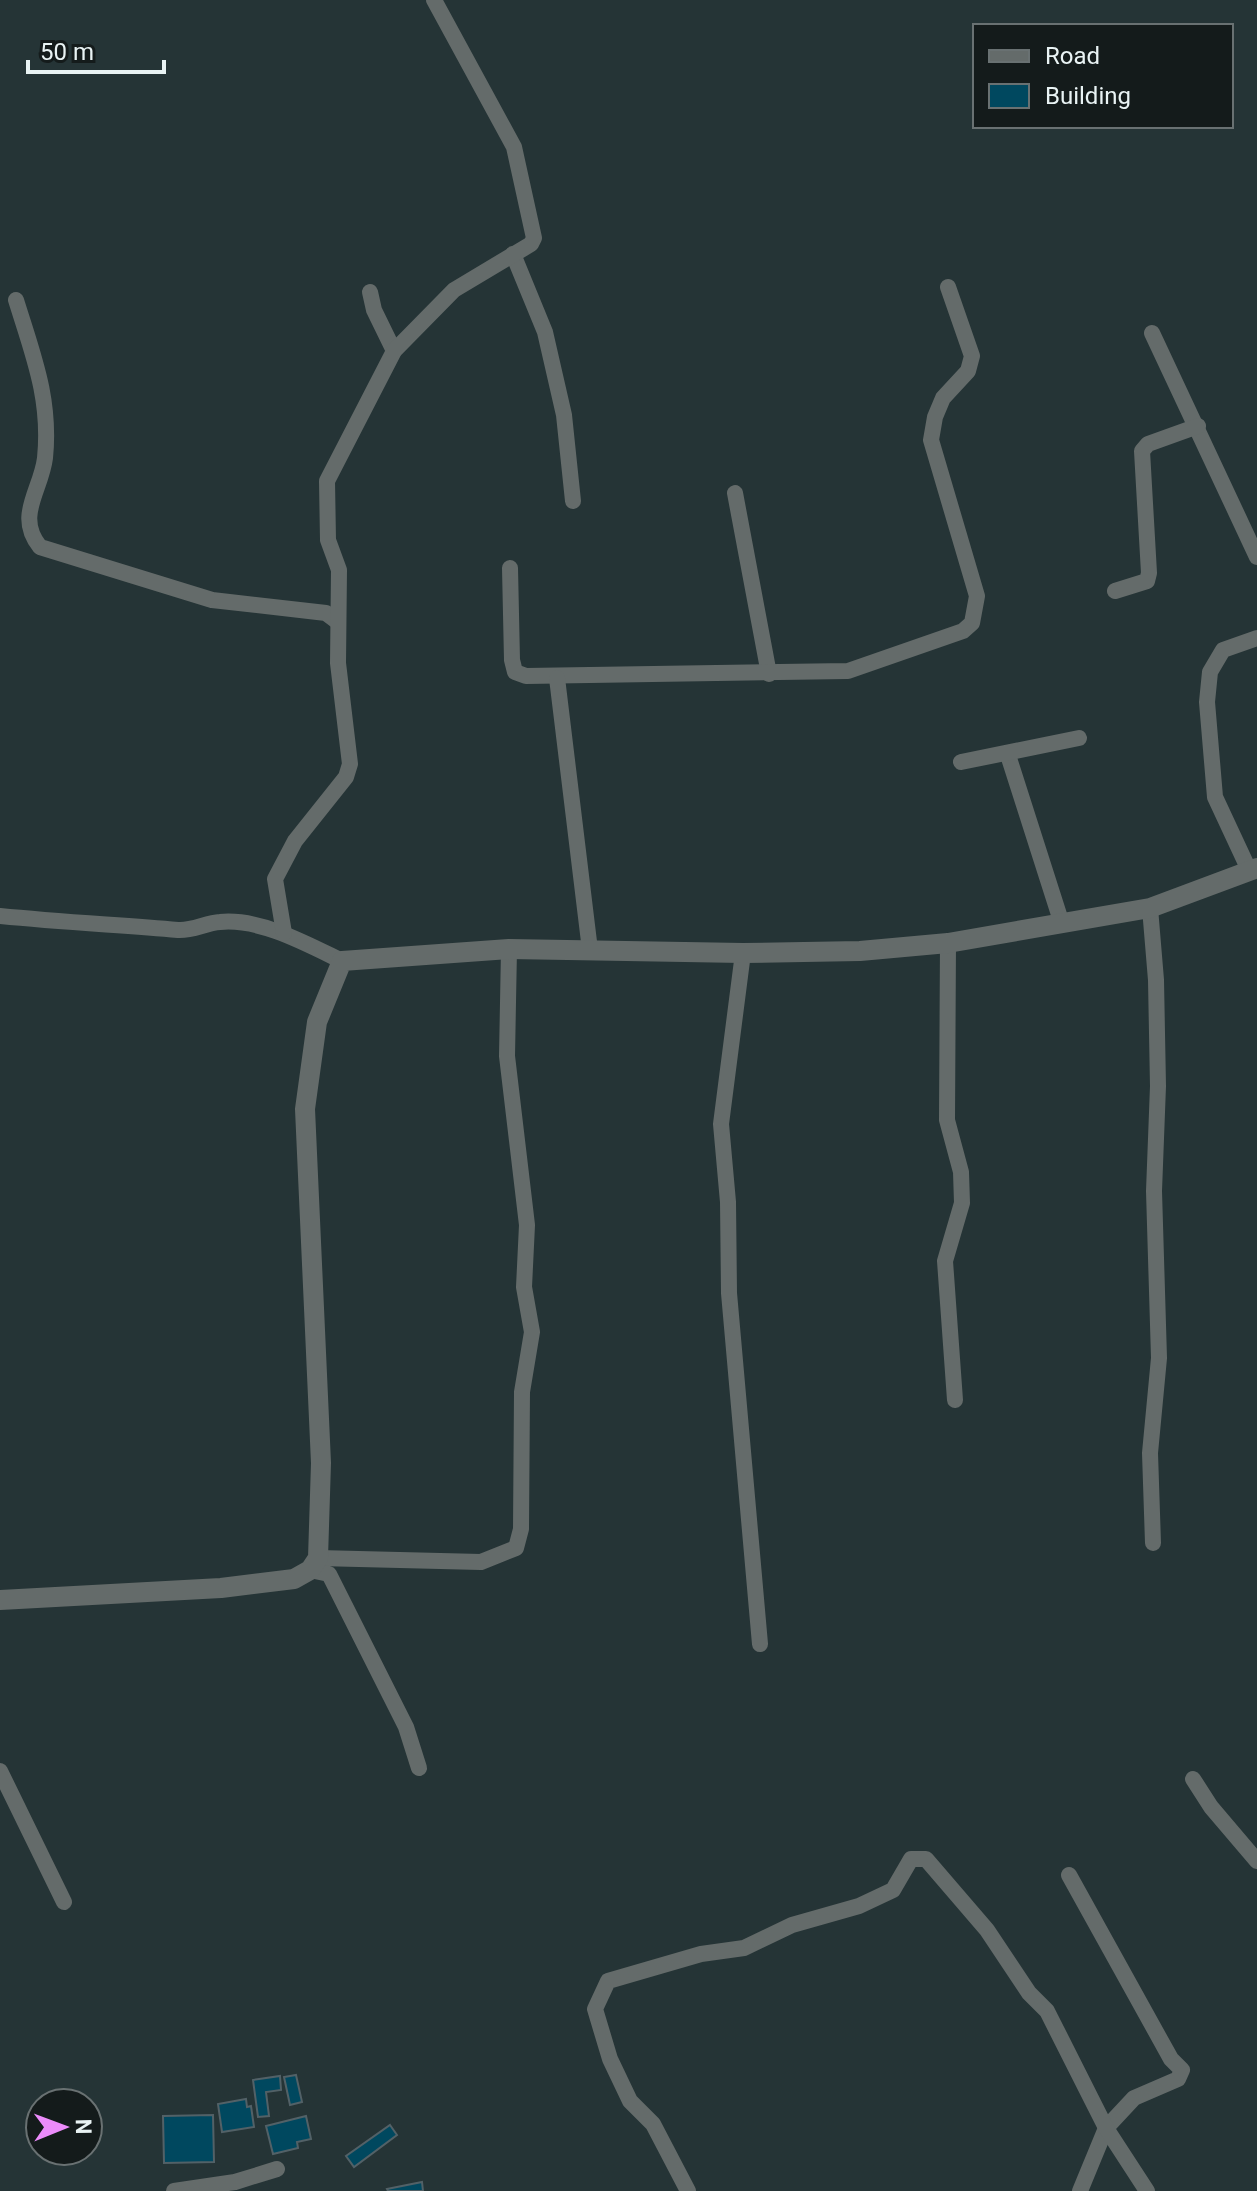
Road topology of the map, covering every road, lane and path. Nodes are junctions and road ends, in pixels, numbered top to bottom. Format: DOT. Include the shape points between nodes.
graph roads {
  1 [pos="434,0"];
  2 [pos="513,254"];
  3 [pos="948,287"];
  4 [pos="370,292"];
  5 [pos="16,300"];
  6 [pos="1152,333"];
  7 [pos="394,351"];
  8 [pos="1198,426"];
  9 [pos="735,493"];
  10 [pos="573,501"];
  11 [pos="1257,557"];
  12 [pos="510,568"];
  13 [pos="1115,591"];
  14 [pos="338,622"];
  15 [pos="1257,638"];
  16 [pos="769,674"];
  17 [pos="557,678"];
  18 [pos="1079,738"];
  19 [pos="1008,755"];
  20 [pos="961,762"];
  21 [pos="1253,869"];
  22 [pos="1150,908"];
  23 [pos="0,916"];
  24 [pos="1062,924"];
  25 [pos="284,933"];
  26 [pos="948,943"];
  27 [pos="509,949"];
  28 [pos="590,950"];
  29 [pos="743,953"];
  30 [pos="342,961"];
  31 [pos="955,1400"];
  32 [pos="1153,1543"];
  33 [pos="314,1564"];
  34 [pos="0,1600"];
  35 [pos="760,1644"];
  36 [pos="419,1768"];
  37 [pos="0,1771"];
  38 [pos="1193,1779"];
  39 [pos="1257,1861"];
  40 [pos="1069,1875"];
  41 [pos="64,1902"];
  42 [pos="1106,2128"];
  43 [pos="277,2169"];
  44 [pos="174,2191"];
  45 [pos="688,2191"];
  46 [pos="1080,2191"];
  47 [pos="1147,2191"];
  1 -- 2 [label="street" via="514,147 535,230 531,244"];
  2 -- 7 [label="street" via="454,290"];
  2 -- 10 [label="street" via="545,332 564,415"];
  3 -- 16 [label="street" via="972,356 968,371 943,398 931,440 977,596 972,623 963,631 848,671"];
  4 -- 7 [label="street"];
  5 -- 14 [label="street" via="45,393 44,462 28,514 40,547 212,600 326,613"];
  6 -- 8 [label="street"];
  7 -- 14 [label="street" via="327,481 328,540 339,570"];
  8 -- 11 [label="street"];
  8 -- 13 [label="street" via="1142,451 1149,573 1147,581"];
  9 -- 16 [label="street"];
  12 -- 17 [label="street" via="515,672"];
  14 -- 25 [label="street" via="350,764 346,777 295,841 275,879"];
  15 -- 21 [label="street" via="1223,650 1210,672 1207,702 1215,797"];
  16 -- 17 [label="street"];
  17 -- 28 [label="street"];
  18 -- 19 [label="street"];
  19 -- 20 [label="street"];
  19 -- 24 [label="street"];
  21 -- 22 [label="street"];
  22 -- 24 [label="street"];
  22 -- 32 [label="street" via="1158,1086 1153,1153 1159,1358 1150,1453"];
  23 -- 25 [label="street" via="183,931 222,921"];
  24 -- 26 [label="street"];
  25 -- 30 [label="street"];
  26 -- 29 [label="street"];
  26 -- 31 [label="street" via="947,1120 961,1172 962,1203 945,1261"];
  27 -- 28 [label="street"];
  27 -- 30 [label="street"];
  27 -- 33 [label="street" via="507,1056 527,1225 524,1287 532,1332 522,1392 521,1529 516,1548 481,1562"];
  28 -- 29 [label="street"];
  29 -- 35 [label="street" via="721,1124 729,1293"];
  30 -- 33 [label="street" via="317,1022 305,1109 321,1463"];
  33 -- 34 [label="street" via="294,1579 221,1588"];
  33 -- 36 [label="street" via="329,1574 406,1727"];
  37 -- 41 [label="street"];
  38 -- 39 [label="street"];
  40 -- 42 [label="street" via="1171,2059 1182,2070 1178,2079 1134,2098"];
  42 -- 45 [label="street" via="1047,2011 926,1859 911,1859 893,1890 859,1906 792,1925 744,1948 701,1954 608,1981 599,1993 595,2009 610,2059 630,2101 653,2124"];
  42 -- 46 [label="street"];
  42 -- 47 [label="street"];
  43 -- 44 [label="street"];
}
